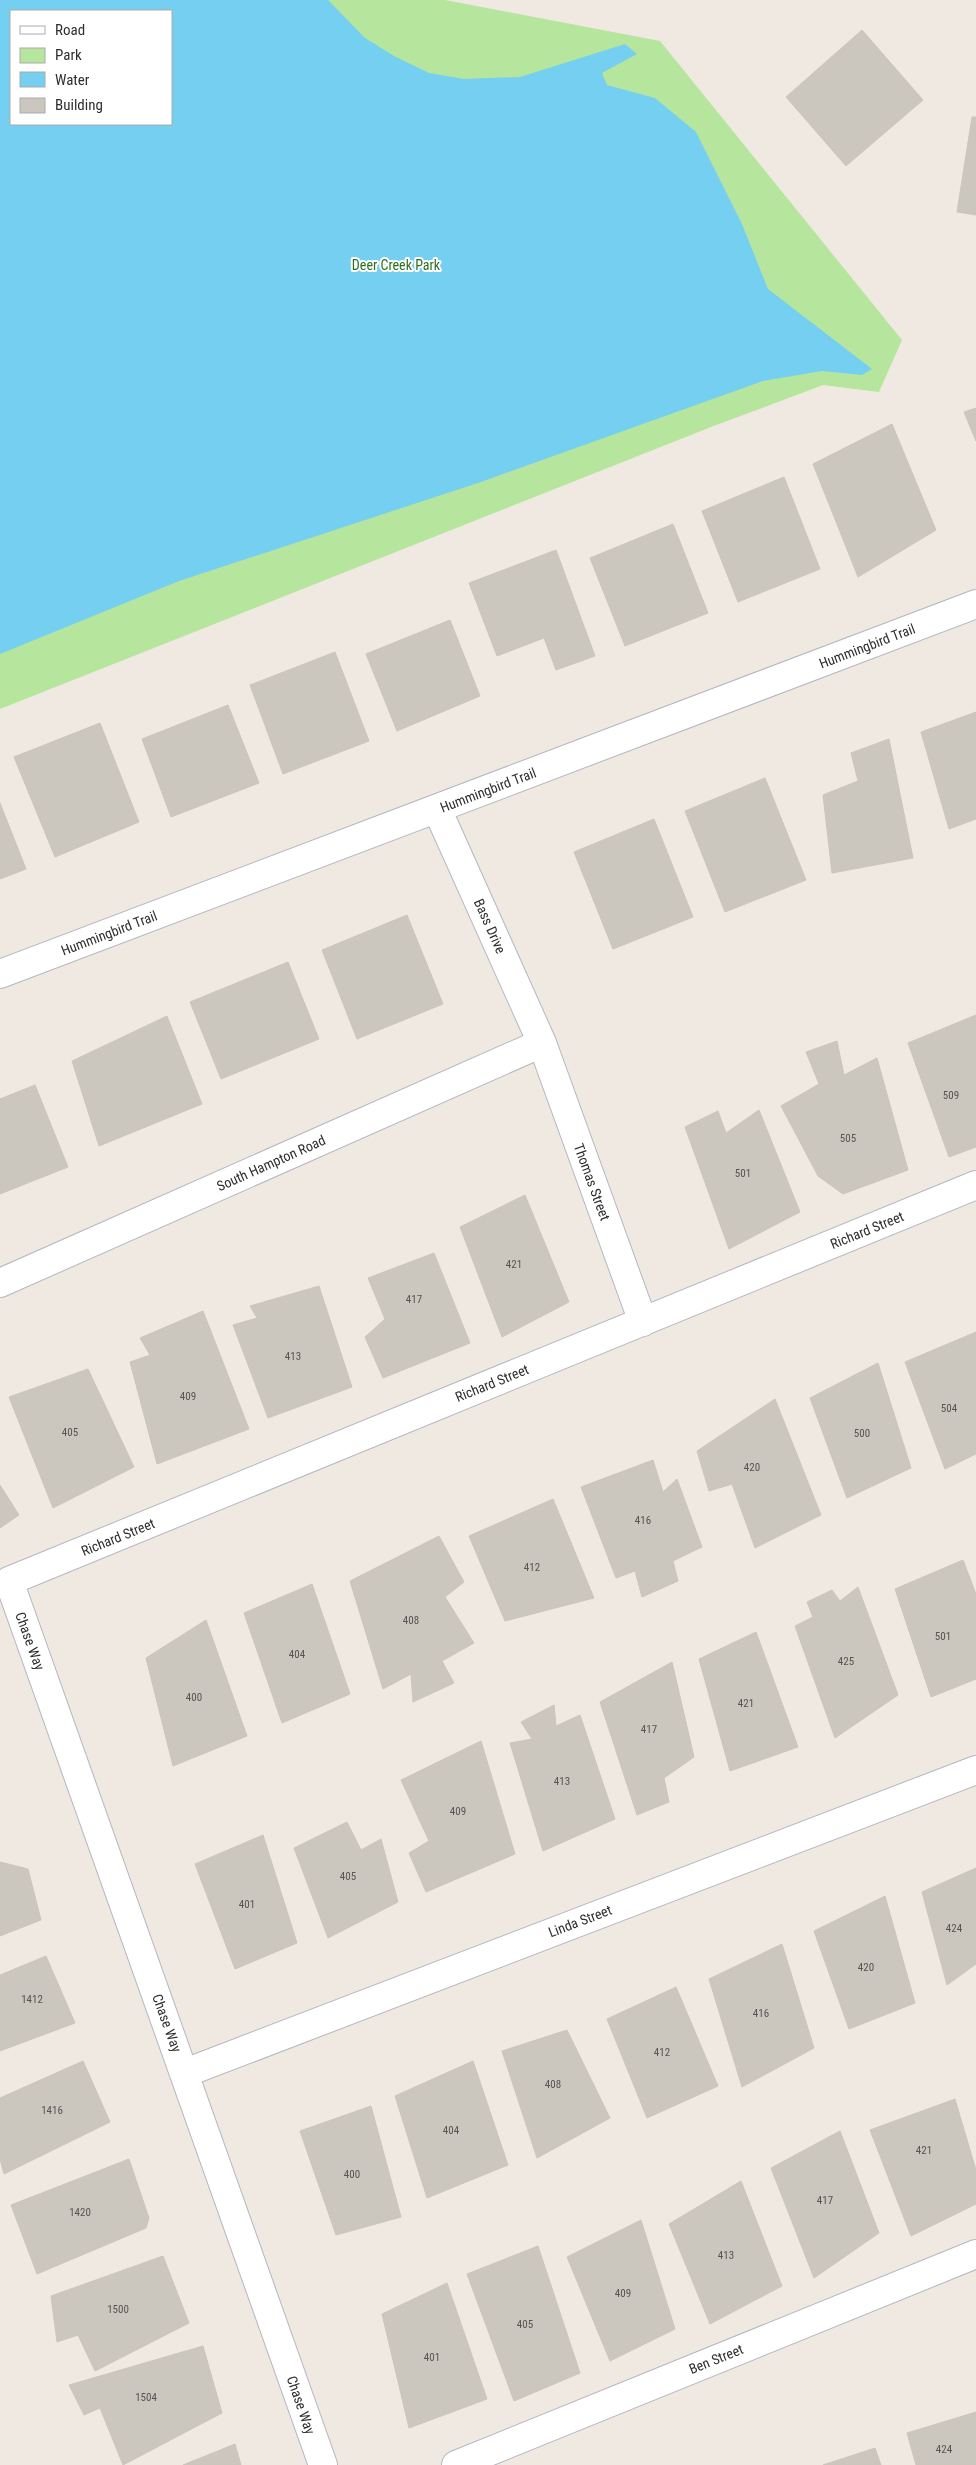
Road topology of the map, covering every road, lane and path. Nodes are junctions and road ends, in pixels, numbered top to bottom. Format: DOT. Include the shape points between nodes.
graph roads {
  1 [pos="976,604"];
  2 [pos="437,810"];
  3 [pos="0,974"];
  4 [pos="542,1043"];
  5 [pos="976,1185"];
  6 [pos="0,1283"];
  7 [pos="643,1322"];
  8 [pos="9,1581"];
  9 [pos="976,1770"];
  10 [pos="184,2073"];
  11 [pos="976,2254"];
  12 [pos="323,2465"];
  13 [pos="456,2465"];
  1 -- 2 [label="street, Hummingbird Trail"];
  2 -- 3 [label="street, Hummingbird Trail"];
  2 -- 4 [label="street, Bass Drive"];
  4 -- 6 [label="street, South Hampton Road"];
  4 -- 7 [label="street, Thomas Street"];
  5 -- 7 [label="street, Richard Street"];
  7 -- 8 [label="street, Richard Street"];
  8 -- 10 [label="street, Chase Way"];
  9 -- 10 [label="street, Linda Street"];
  10 -- 12 [label="street, Chase Way"];
  11 -- 13 [label="street, Ben Street"];
}
